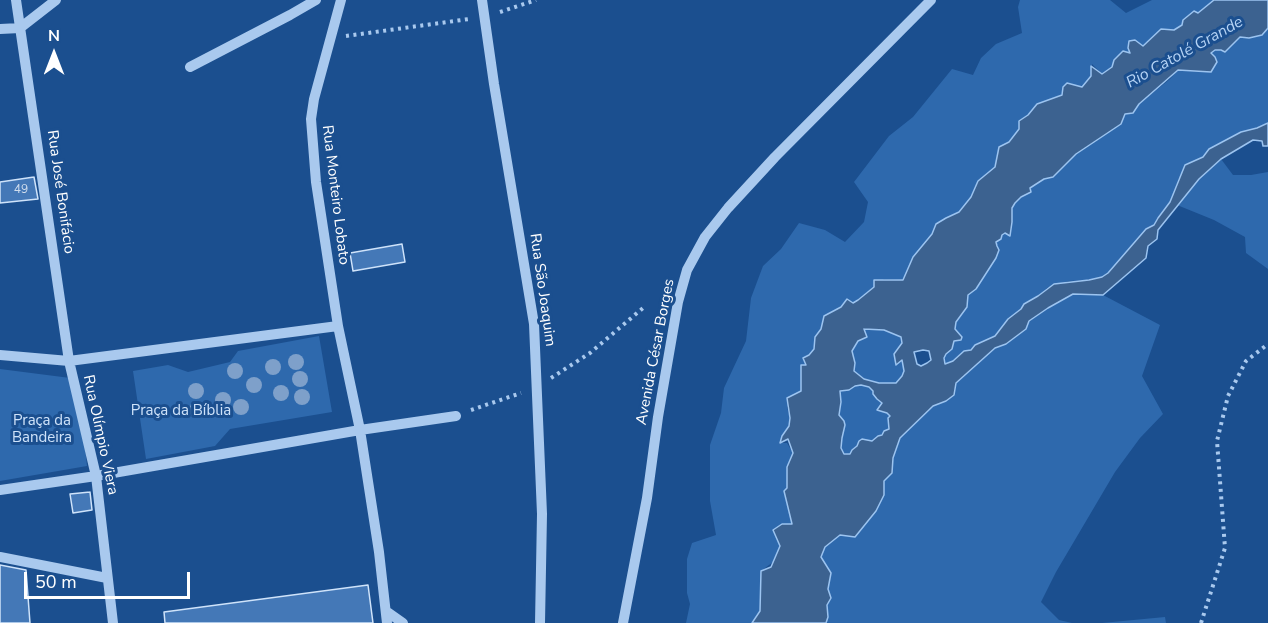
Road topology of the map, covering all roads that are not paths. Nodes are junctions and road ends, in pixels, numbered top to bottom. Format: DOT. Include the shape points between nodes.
graph roads {
  1 [pos="16,0"];
  2 [pos="56,0"];
  3 [pos="316,0"];
  4 [pos="341,0"];
  5 [pos="482,0"];
  6 [pos="931,0"];
  7 [pos="20,28"];
  8 [pos="0,29"];
  9 [pos="190,67"];
  10 [pos="338,326"];
  11 [pos="0,355"];
  12 [pos="69,361"];
  13 [pos="456,416"];
  14 [pos="360,430"];
  15 [pos="96,476"];
  16 [pos="0,490"];
  17 [pos="0,558"];
  18 [pos="107,578"];
  19 [pos="386,610"];
  20 [pos="113,623"];
  21 [pos="387,623"];
  22 [pos="403,623"];
  23 [pos="540,623"];
  24 [pos="623,623"];
  1 -- 7 [label="street, Rua José Bonifácio"];
  2 -- 7 [label="street"];
  3 -- 9 [label="street"];
  4 -- 10 [label="street, Rua Monteiro Lobato" via="311,119 316,183"];
  5 -- 23 [label="street, Rua São Joaquim" via="534,324 542,514"];
  6 -- 24 [label="street, Avenida César Borges" via="728,208 705,237 687,270 657,417 647,498"];
  7 -- 8 [label="street"];
  7 -- 12 [label="street, Rua José Bonifácio"];
  10 -- 12 [label="street"];
  10 -- 14 [label="street"];
  11 -- 12 [label="street"];
  12 -- 15 [label="street, Rua Olímpio Viera"];
  13 -- 14 [label="street"];
  14 -- 15 [label="street"];
  14 -- 19 [label="street"];
  15 -- 16 [label="street"];
  15 -- 18 [label="street, Rua Olímpio Viera"];
  17 -- 18 [label="street"];
  18 -- 20 [label="street, Rua Olímpio Viera"];
  19 -- 21 [label="street"];
  19 -- 22 [label="street"];
}
